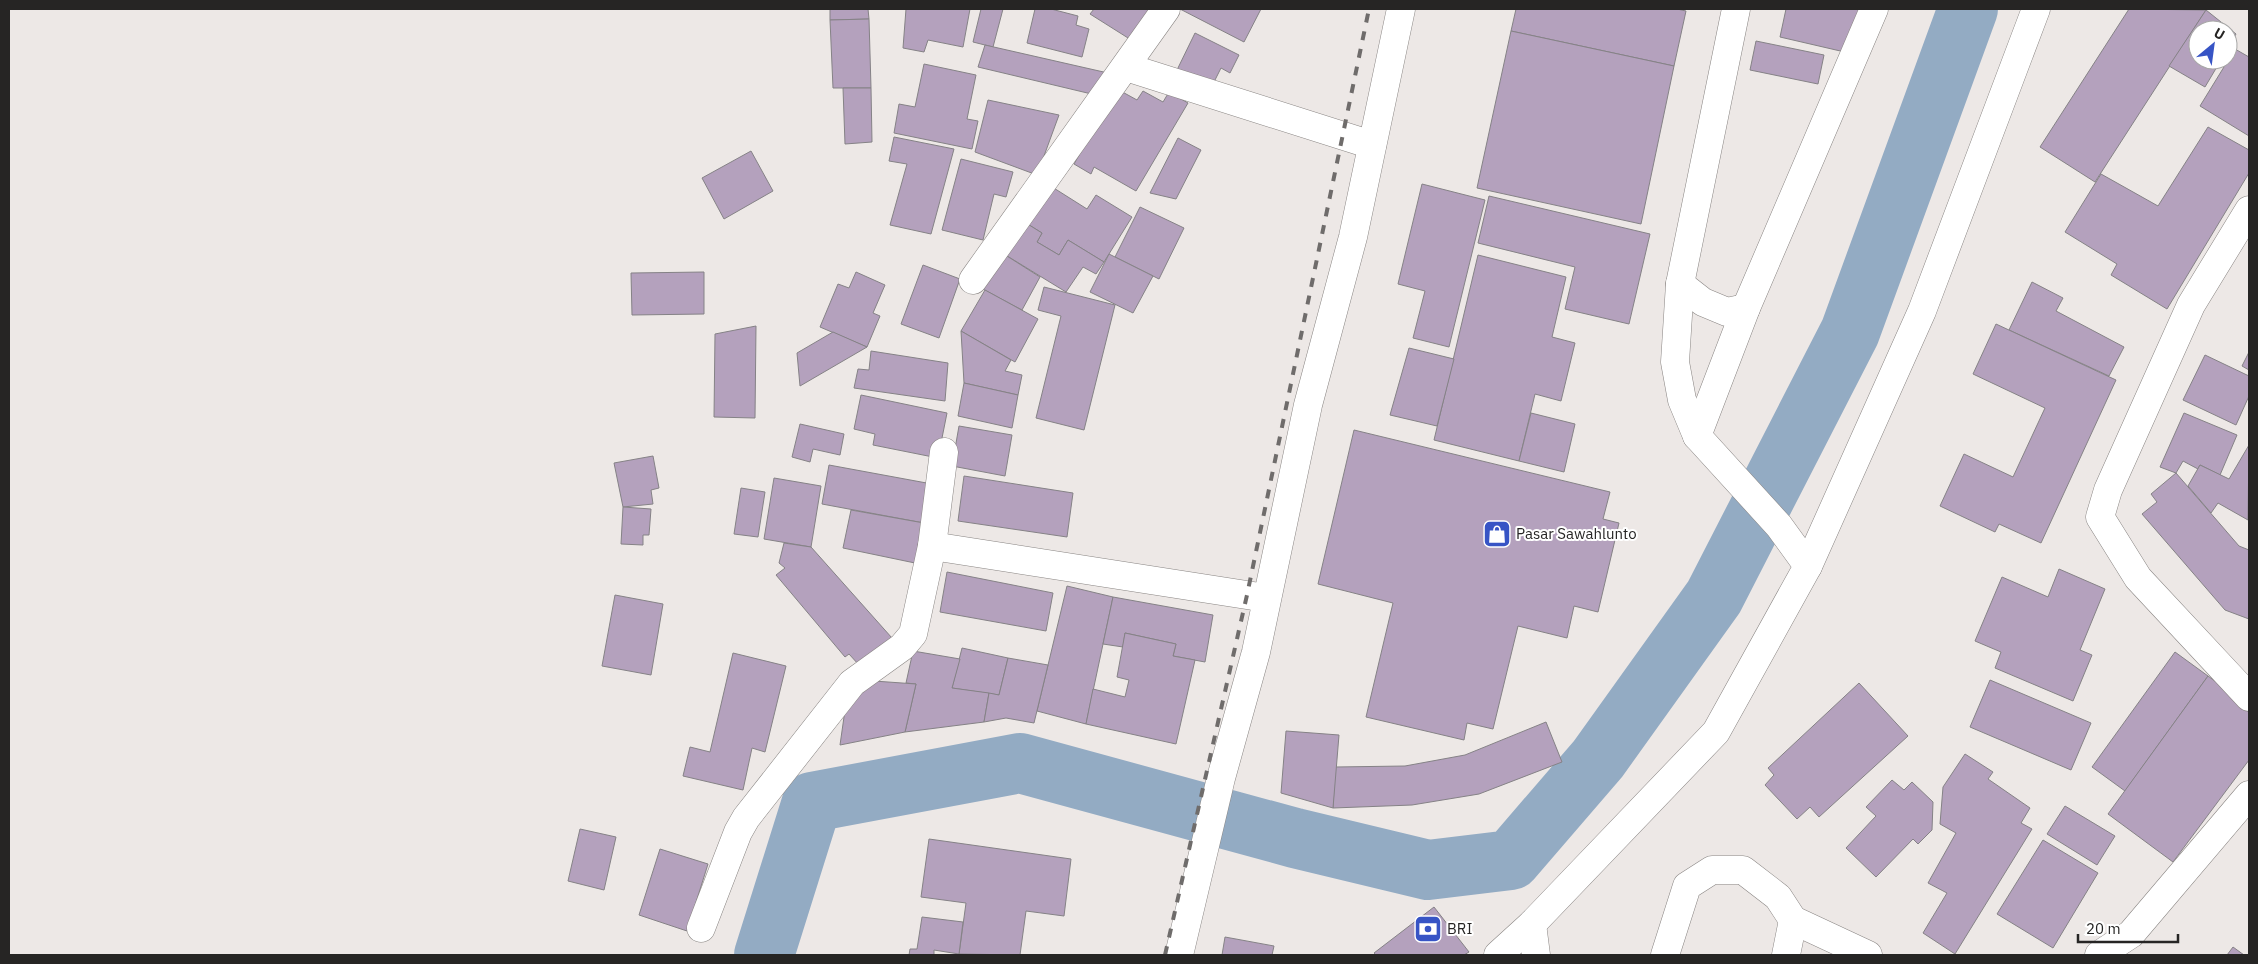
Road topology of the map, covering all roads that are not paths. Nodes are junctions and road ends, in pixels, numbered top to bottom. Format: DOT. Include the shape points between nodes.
graph roads {
  1 [pos="1166,9"];
  2 [pos="1401,9"];
  3 [pos="1736,9"];
  4 [pos="1874,9"];
  5 [pos="2036,9"];
  6 [pos="1126,67"];
  7 [pos="1372,145"];
  8 [pos="2249,210"];
  9 [pos="973,280"];
  10 [pos="1680,284"];
  11 [pos="1746,308"];
  12 [pos="1703,444"];
  13 [pos="944,452"];
  14 [pos="932,546"];
  15 [pos="1808,566"];
  16 [pos="1266,598"];
  17 [pos="2249,697"];
  18 [pos="2249,795"];
  19 [pos="1793,920"];
  20 [pos="1532,924"];
  21 [pos="701,928"];
  22 [pos="1179,955"];
  23 [pos="1498,955"];
  24 [pos="1536,955"];
  25 [pos="1665,955"];
  26 [pos="1786,955"];
  27 [pos="1868,955"];
  28 [pos="2099,955"];
  1 -- 6 [label="street"];
  2 -- 7 [label="street"];
  3 -- 10 [label="street"];
  4 -- 11 [label="street"];
  5 -- 15 [label="street" via="1922,310"];
  6 -- 7 [label="street"];
  6 -- 9 [label="street"];
  7 -- 16 [label="street" via="1353,237 1308,405"];
  8 -- 17 [label="street" via="2191,305 2108,490 2100,517 2138,578"];
  10 -- 11 [label="street" via="1703,302 1727,312"];
  10 -- 12 [label="street" via="1675,362 1682,400"];
  11 -- 12 [label="street"];
  12 -- 15 [label="street" via="1779,526"];
  13 -- 14 [label="street"];
  14 -- 16 [label="street"];
  14 -- 21 [label="street" via="912,634 902,647 852,683 746,818"];
  15 -- 20 [label="street" via="1716,732"];
  16 -- 22 [label="street" via="1256,652"];
  18 -- 28 [label="street" via="2131,934"];
  19 -- 25 [label="street" via="1778,897 1743,870 1712,870 1687,886"];
  19 -- 26 [label="street"];
  19 -- 27 [label="street"];
  20 -- 23 [label="street"];
  20 -- 24 [label="street"];
}
